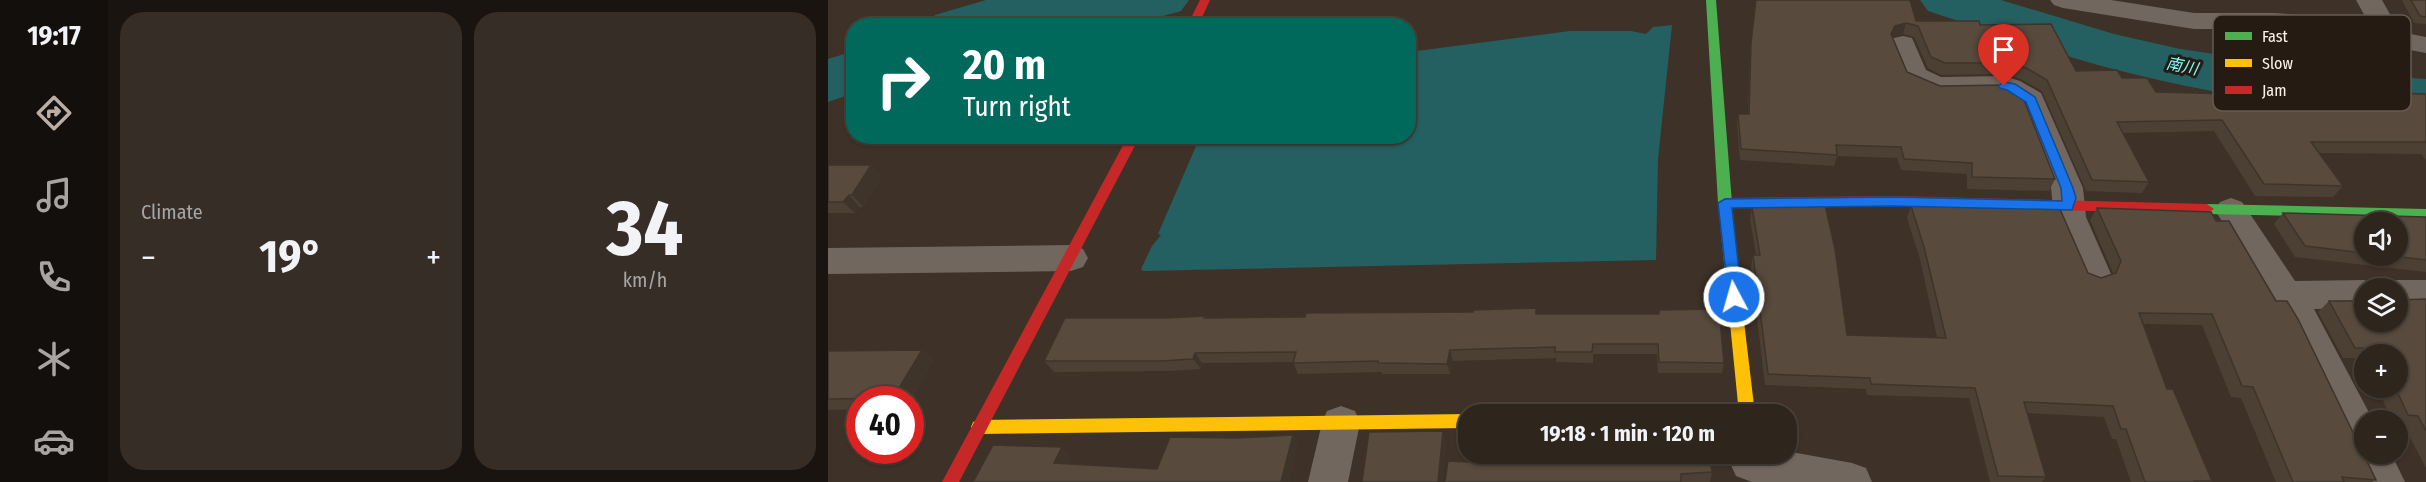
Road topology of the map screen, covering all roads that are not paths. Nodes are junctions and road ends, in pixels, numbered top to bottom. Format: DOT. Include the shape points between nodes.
graph roads {
  1 [pos="1205,0"];
  2 [pos="1711,0"];
  3 [pos="2063,0"];
  4 [pos="2369,0"];
  5 [pos="2377,15"];
  6 [pos="1196,18"];
  7 [pos="2213,21"];
  8 [pos="2411,42"];
  9 [pos="1903,44"];
  10 [pos="2426,45"];
  11 [pos="1130,144"];
  12 [pos="1725,203"];
  13 [pos="2068,206"];
  14 [pos="2231,210"];
  15 [pos="2426,214"];
  16 [pos="1071,258"];
  17 [pos="828,261"];
  18 [pos="2094,274"];
  19 [pos="2354,294"];
  20 [pos="2408,294"];
  21 [pos="2426,294"];
  22 [pos="2287,295"];
  23 [pos="1746,404"];
  24 [pos="1458,421"];
  25 [pos="2354,422"];
  26 [pos="1341,423"];
  27 [pos="979,427"];
  28 [pos="2376,464"];
  29 [pos="1750,466"];
  30 [pos="950,482"];
  31 [pos="1328,482"];
  32 [pos="1852,482"];
  33 [pos="2385,482"];
  1 -- 6 [label="street"];
  2 -- 12 [label="street"];
  3 -- 7 [label="street"];
  4 -- 5 [label="street"];
  8 -- 10 [label="street"];
  9 -- 13 [label="street" via="1914,75 1937,86 2004,86 2028,96 2067,188"];
  11 -- 16 [label="street"];
  12 -- 13 [label="street" via="1892,201"];
  12 -- 23 [label="street"];
  13 -- 14 [label="street"];
  13 -- 18 [label="street"];
  14 -- 15 [label="street"];
  14 -- 22 [label="street"];
  16 -- 17 [label="street"];
  16 -- 27 [label="street"];
  19 -- 22 [label="street"];
  20 -- 21 [label="street"];
  22 -- 25 [label="street"];
  24 -- 26 [label="street"];
  26 -- 27 [label="street"];
  26 -- 31 [label="street"];
  27 -- 30 [label="street"];
  28 -- 33 [label="street"];
  29 -- 32 [label="street"];
}
